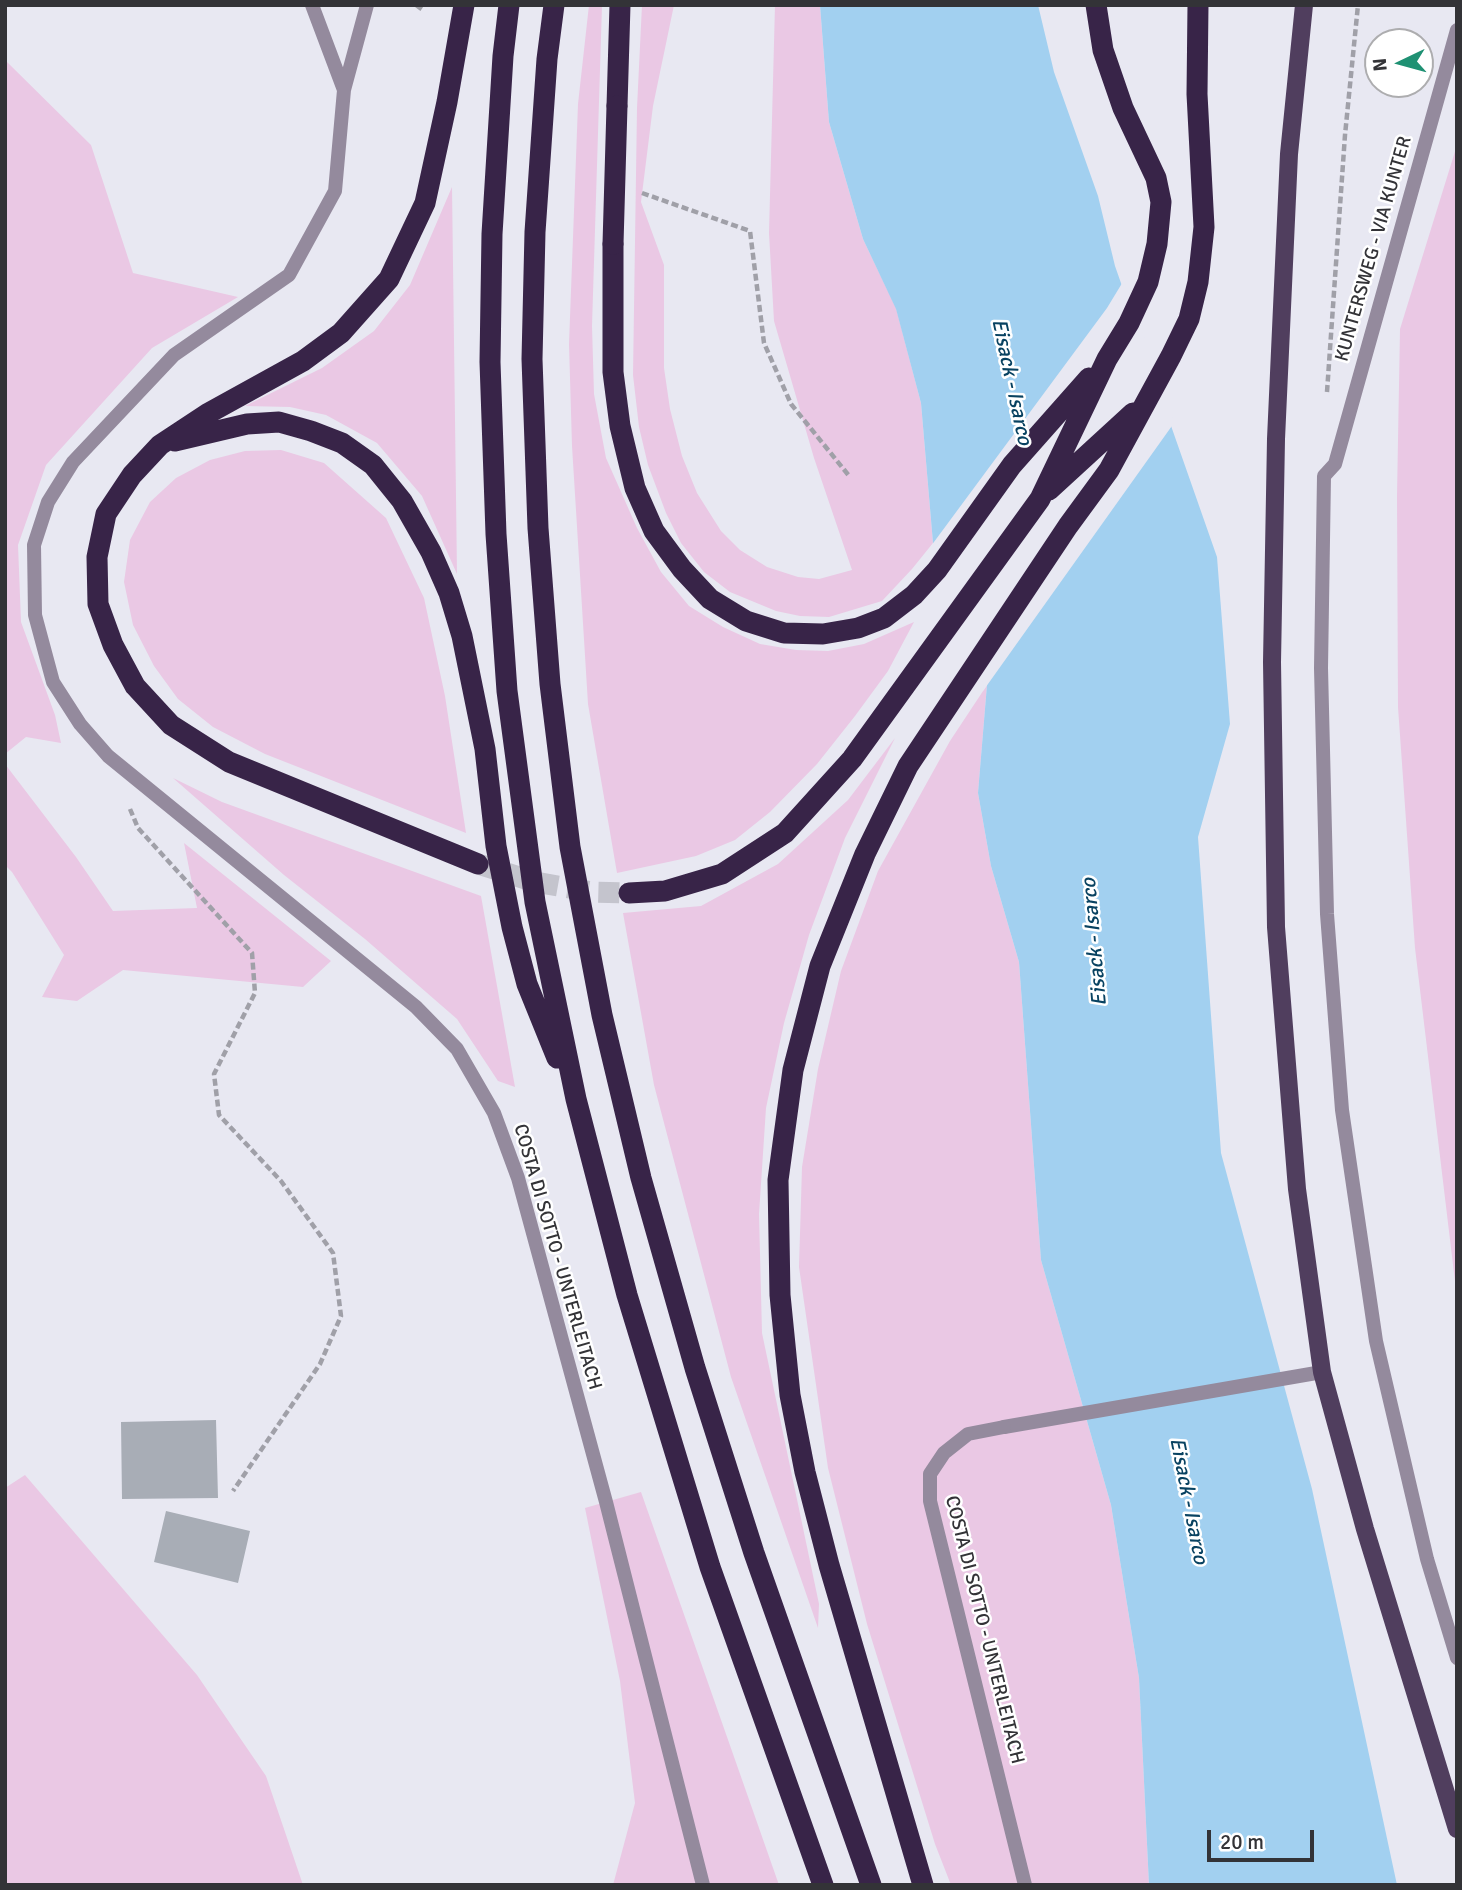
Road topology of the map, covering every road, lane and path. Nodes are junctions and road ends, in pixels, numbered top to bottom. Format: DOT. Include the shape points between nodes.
graph roads {
  1 [pos="312,5"];
  2 [pos="367,5"];
  3 [pos="415,5"];
  4 [pos="464,5"];
  5 [pos="509,5"];
  6 [pos="554,5"];
  7 [pos="620,5"];
  8 [pos="1096,5"];
  9 [pos="1199,5"];
  10 [pos="1304,5"];
  11 [pos="1358,5"];
  12 [pos="423,10"];
  13 [pos="1457,30"];
  14 [pos="344,90"];
  15 [pos="630,189"];
  16 [pos="1107,359"];
  17 [pos="1326,393"];
  18 [pos="1147,400"];
  19 [pos="160,445"];
  20 [pos="850,477"];
  21 [pos="1040,499"];
  22 [pos="128,804"];
  23 [pos="478,864"];
  24 [pos="629,893"];
  25 [pos="576,1099"];
  26 [pos="1322,1372"];
  27 [pos="233,1491"];
  28 [pos="1457,1658"];
  29 [pos="1457,1829"];
  30 [pos="704,1885"];
  31 [pos="823,1885"];
  32 [pos="871,1885"];
  33 [pos="923,1885"];
  34 [pos="1025,1885"];
  1 -- 14 [label="street"];
  2 -- 14 [label="street, COSTA DI SOTTO - UNTERLEITACH"];
  3 -- 12 [label="path"];
  4 -- 19 [label="highway" via="425,203 389,279 341,333 322,347"];
  5 -- 25 [label="highway" via="492,233 490,362 496,534 507,691 535,902"];
  6 -- 32 [label="highway" via="535,232 532,359 548,671 570,847 602,1016 691,1355 754,1553"];
  7 -- 16 [label="highway, bridge" via="612,372 620,426 635,488 654,531 710,599 746,621 784,633 824,634 884,618 937,570 1012,465"];
  8 -- 16 [label="highway" via="1103,50 1123,108 1156,178 1161,202 1148,282"];
  9 -- 18 [label="highway" via="1197,94 1204,227 1198,282 1189,319"];
  10 -- 26 [label="main road" via="1289,154 1276,439 1272,704 1276,927 1297,1189"];
  11 -- 17 [label="path"];
  13 -- 28 [label="street, KUNTERSWEG - VIA KUNTER" via="1335,464 1324,477 1321,668 1327,914 1342,1110 1376,1341 1427,1559"];
  14 -- 30 [label="street, COSTA DI SOTTO - UNTERLEITACH" via="335,191 289,275 174,355 73,461 48,502 34,545 35,615 53,682 108,756 416,1007 457,1049 494,1113 518,1178"];
  15 -- 20 [label="path" via="750,231 764,343 791,404"];
  16 -- 21 [label="highway"];
  18 -- 21 [label="highway"];
  18 -- 33 [label="highway" via="1109,470 908,766 865,854 820,966 793,1070 778,1180 780,1295 790,1395 805,1472"];
  19 -- 23 [label="highway" via="132,475 106,514 97,557 98,604 135,686 171,725 229,762"];
  19 -- 25 [label="highway" via="247,424 279,422 342,443 373,465 402,501 449,593 485,749 496,846 512,927 527,984"];
  21 -- 24 [label="highway" via="852,759 785,833 722,874 664,891"];
  22 -- 27 [label="path" via="138,828 252,953 254,993 214,1074 219,1115 281,1181 333,1253 341,1316 320,1364"];
  25 -- 31 [label="highway" via="628,1295 703,1542"];
  26 -- 29 [label="main road"];
  26 -- 34 [label="street, COSTA DI SOTTO - UNTERLEITACH" via="968,1434 944,1453 930,1474 930,1501"];
}
